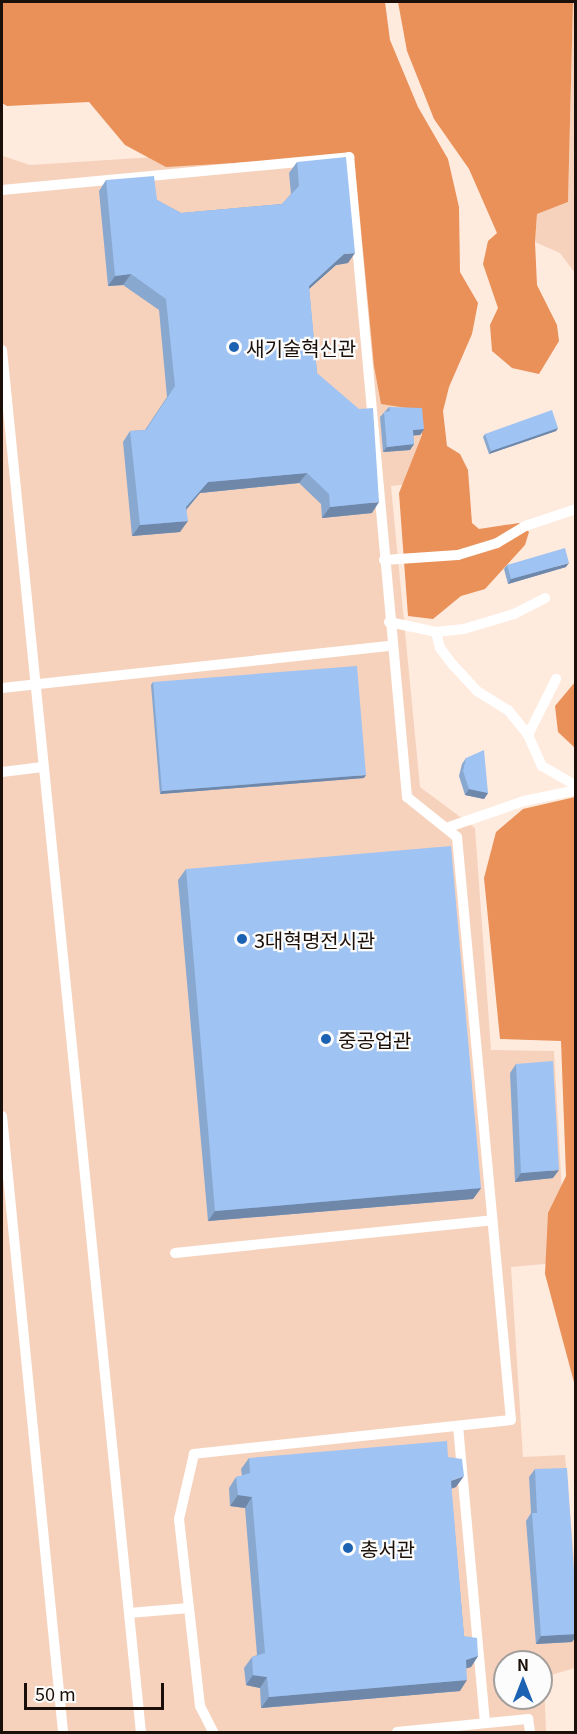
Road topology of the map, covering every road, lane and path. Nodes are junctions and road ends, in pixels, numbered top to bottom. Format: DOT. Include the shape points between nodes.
graph roads {
  1 [pos="2,190"];
  2 [pos="2,350"];
  3 [pos="3,376"];
  4 [pos="2,402"];
  5 [pos="576,509"];
  6 [pos="384,560"];
  7 [pos="545,598"];
  8 [pos="389,622"];
  9 [pos="436,632"];
  10 [pos="391,646"];
  11 [pos="556,679"];
  12 [pos="34,685"];
  13 [pos="2,688"];
  14 [pos="528,735"];
  15 [pos="43,767"];
  16 [pos="2,772"];
  17 [pos="576,788"];
  18 [pos="446,828"];
  19 [pos="2,1116"];
  20 [pos="492,1220"];
  21 [pos="176,1253"];
  22 [pos="458,1426"];
  23 [pos="189,1608"];
  24 [pos="129,1613"];
  25 [pos="485,1723"];
  26 [pos="63,1732"];
  27 [pos="141,1732"];
  28 [pos="213,1732"];
  29 [pos="397,1732"];
  30 [pos="530,1732"];
  1 -- 6 [label="lane" via="350,156"];
  2 -- 3 [label="lane"];
  3 -- 4 [label="lane"];
  3 -- 12 [label="lane"];
  5 -- 6 [label="lane" via="458,555"];
  6 -- 8 [label="lane"];
  7 -- 9 [label="lane" via="514,614"];
  8 -- 9 [label="lane"];
  8 -- 10 [label="lane"];
  9 -- 14 [label="lane" via="440,648 453,665 477,691 508,710"];
  10 -- 12 [label="lane"];
  10 -- 18 [label="lane" via="407,797"];
  11 -- 14 [label="lane"];
  12 -- 13 [label="lane"];
  12 -- 15 [label="lane"];
  14 -- 17 [label="lane" via="542,766"];
  15 -- 16 [label="lane"];
  15 -- 24 [label="lane"];
  17 -- 18 [label="lane"];
  18 -- 20 [label="lane" via="457,837"];
  19 -- 26 [label="lane"];
  20 -- 21 [label="lane"];
  20 -- 22 [label="lane" via="511,1420"];
  22 -- 23 [label="lane" via="194,1454 179,1519"];
  22 -- 25 [label="lane"];
  23 -- 24 [label="lane"];
  23 -- 28 [label="lane" via="200,1706"];
  24 -- 27 [label="lane"];
  25 -- 29 [label="lane"];
  25 -- 30 [label="lane" via="528,1719"];
}
